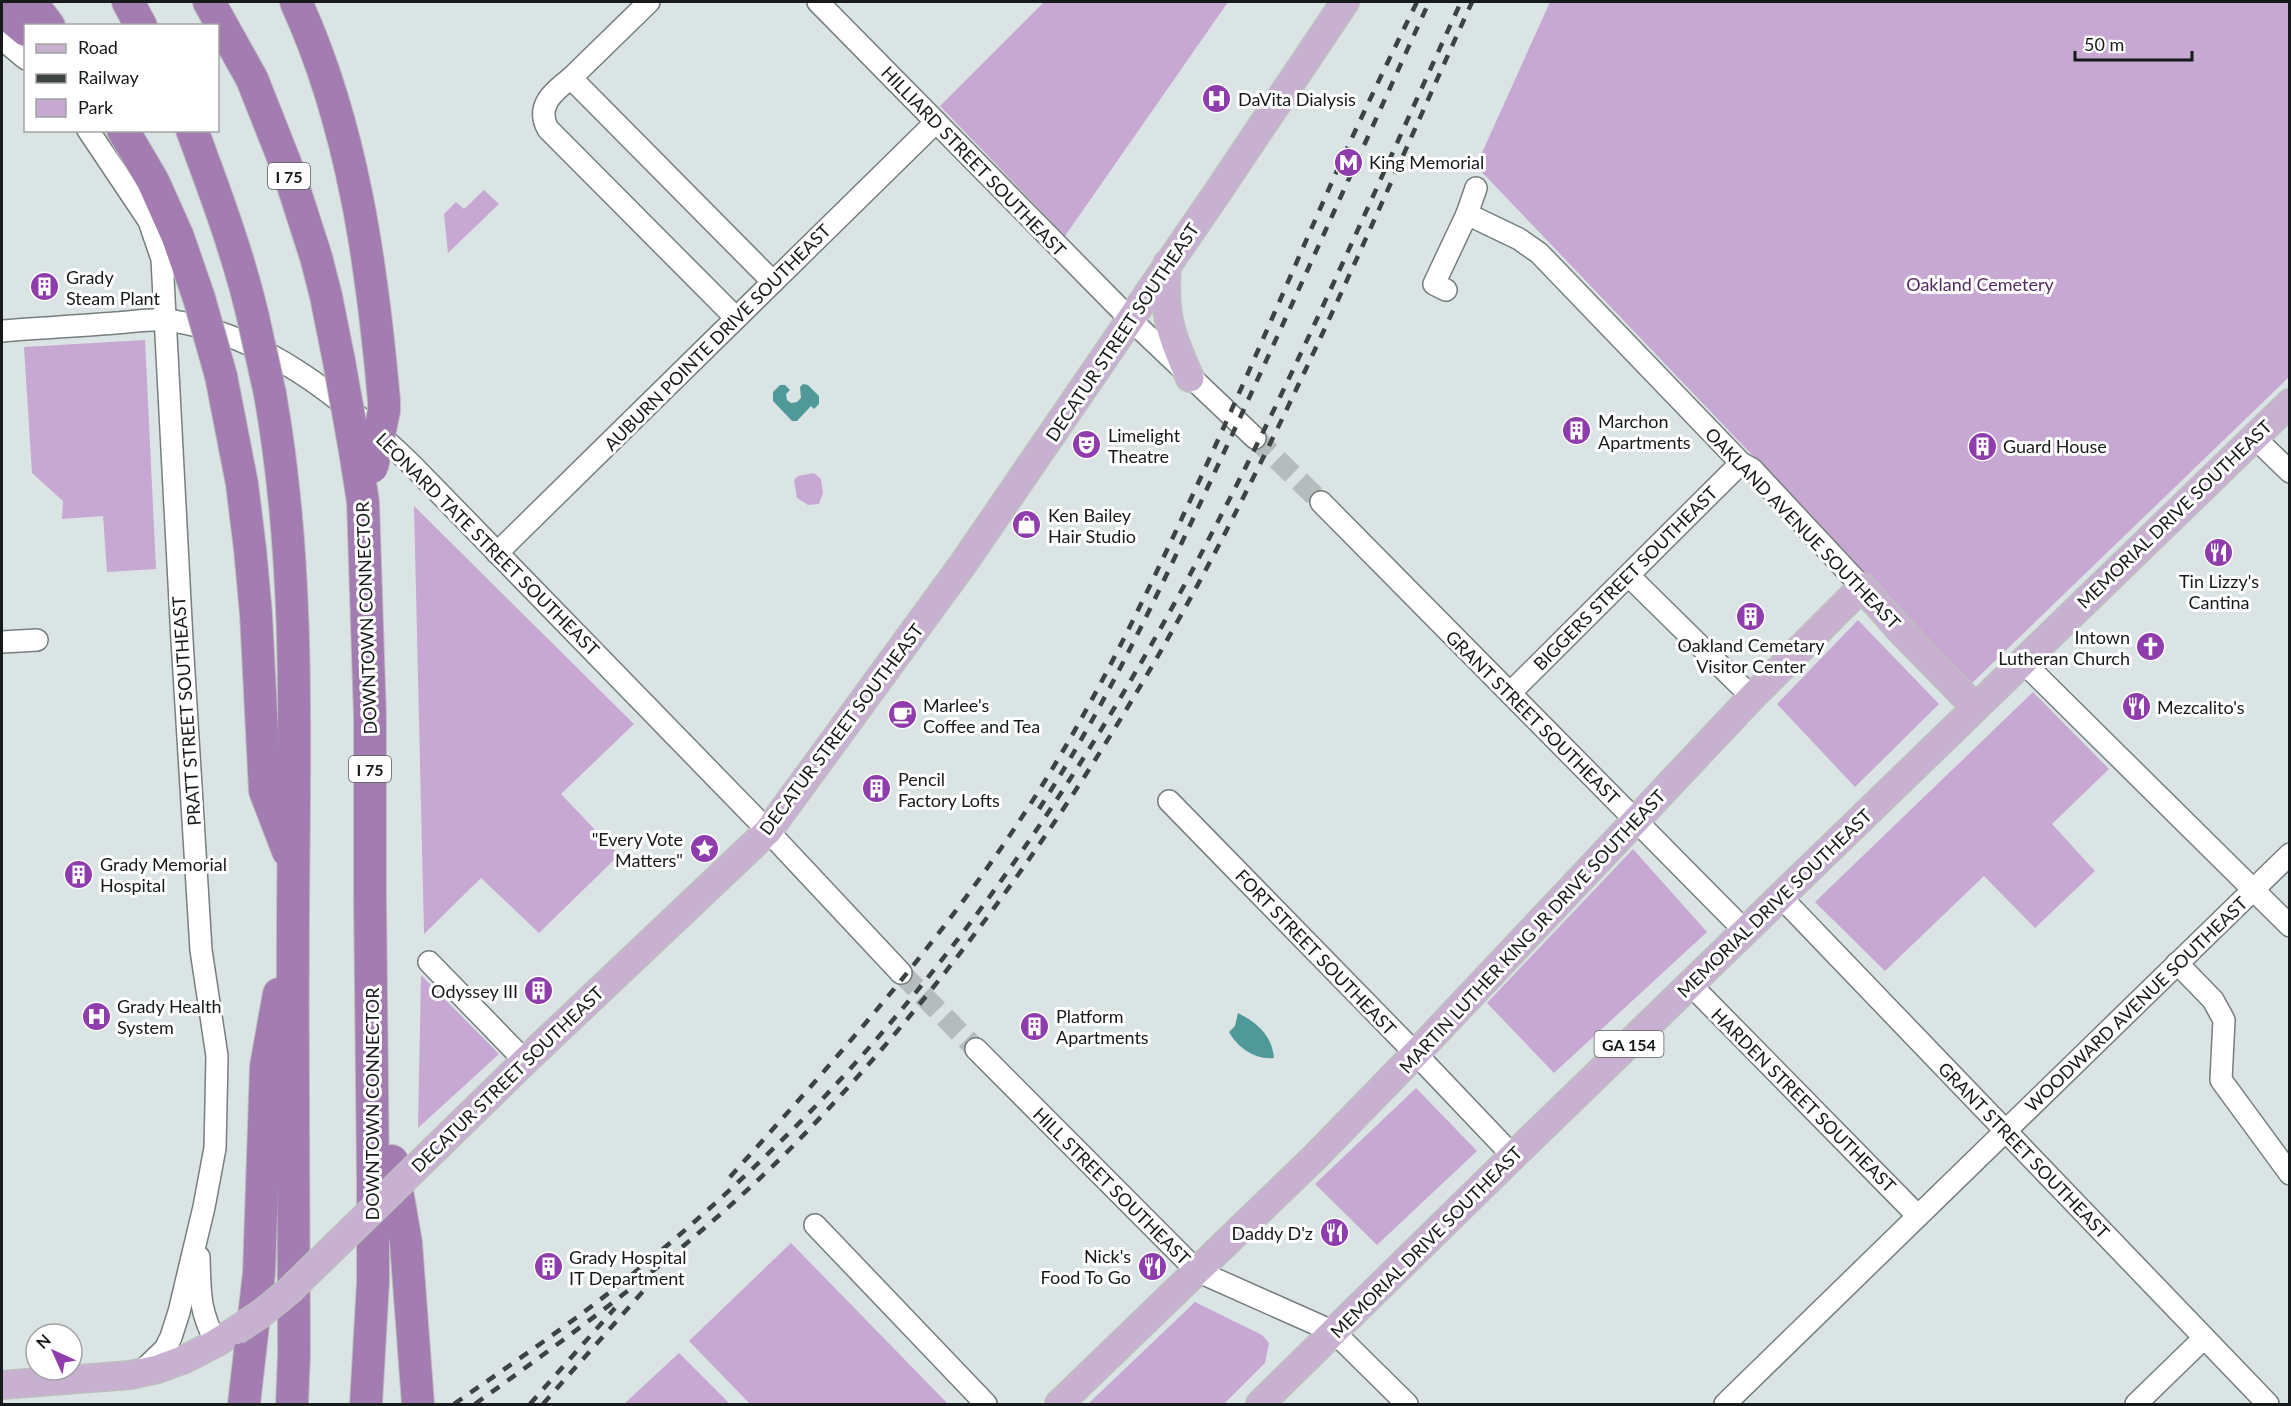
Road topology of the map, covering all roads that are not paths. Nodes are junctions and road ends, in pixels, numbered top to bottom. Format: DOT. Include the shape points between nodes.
graph roads {
  1 [pos="32,2"];
  2 [pos="128,2"];
  3 [pos="209,2"];
  4 [pos="296,2"];
  5 [pos="649,2"];
  6 [pos="818,2"];
  7 [pos="1345,2"];
  8 [pos="2,10"];
  9 [pos="48,24"];
  10 [pos="140,24"];
  11 [pos="24,28"];
  12 [pos="2,39"];
  13 [pos="24,57"];
  14 [pos="571,78"];
  15 [pos="936,122"];
  16 [pos="89,132"];
  17 [pos="124,132"];
  18 [pos="193,132"];
  19 [pos="1476,188"];
  20 [pos="1467,214"];
  21 [pos="1167,264"];
  22 [pos="773,282"];
  23 [pos="1446,290"];
  24 [pos="736,318"];
  25 [pos="164,320"];
  26 [pos="1130,320"];
  27 [pos="2,331"];
  28 [pos="1191,378"];
  29 [pos="2289,403"];
  30 [pos="2254,437"];
  31 [pos="1255,438"];
  32 [pos="363,459"];
  33 [pos="1741,463"];
  34 [pos="2289,472"];
  35 [pos="1321,502"];
  36 [pos="497,553"];
  37 [pos="1629,576"];
  38 [pos="1862,587"];
  39 [pos="37,640"];
  40 [pos="2,642"];
  41 [pos="2022,661"];
  42 [pos="1510,693"];
  43 [pos="1752,697"];
  44 [pos="1975,708"];
  45 [pos="1169,801"];
  46 [pos="1636,821"];
  47 [pos="768,831"];
  48 [pos="2289,854"];
  49 [pos="294,867"];
  50 [pos="2253,890"];
  51 [pos="1780,896"];
  52 [pos="293,920"];
  53 [pos="2289,926"];
  54 [pos="1745,931"];
  55 [pos="429,962"];
  56 [pos="2177,963"];
  57 [pos="901,973"];
  58 [pos="1690,984"];
  59 [pos="373,1036"];
  60 [pos="976,1048"];
  61 [pos="1416,1054"];
  62 [pos="525,1061"];
  63 [pos="2006,1131"];
  64 [pos="1513,1156"];
  65 [pos="2289,1174"];
  66 [pos="1918,1216"];
  67 [pos="815,1225"];
  68 [pos="198,1232"];
  69 [pos="1197,1271"];
  70 [pos="1334,1332"];
  71 [pos="225,1337"];
  72 [pos="2204,1338"];
  73 [pos="141,1372"];
  74 [pos="2,1384"];
  75 [pos="244,1404"];
  76 [pos="292,1404"];
  77 [pos="366,1404"];
  78 [pos="418,1404"];
  79 [pos="986,1404"];
  80 [pos="1059,1404"];
  81 [pos="1260,1404"];
  82 [pos="1407,1404"];
  83 [pos="1725,1404"];
  84 [pos="2136,1404"];
  85 [pos="2268,1404"];
  1 -- 9 [label="highway"];
  2 -- 10 [label="highway"];
  3 -- 32 [label="highway, DOWNTOWN CONNECTOR / I 75, bridge" via="252,79 288,170 321,276"];
  4 -- 32 [label="highway, bridge" via="317,49 337,113 354,180 374,304 384,411"];
  5 -- 14 [label="street"];
  6 -- 15 [label="street, HILLIARD STREET SOUTHEAST"];
  7 -- 21 [label="main road, DECATUR STREET SOUTHEAST"];
  8 -- 11 [label="highway"];
  12 -- 13 [label="street"];
  14 -- 22 [label="street"];
  14 -- 24 [label="street" via="546,102 543,119 548,129"];
  15 -- 22 [label="street, AUBURN POINTE DRIVE SOUTHEAST"];
  15 -- 26 [label="street, HILLIARD STREET SOUTHEAST"];
  16 -- 25 [label="street, PRATT STREET SOUTHEAST" via="149,221 162,259"];
  17 -- 49 [label="highway, bridge" via="153,181 178,237 221,376 250,549 265,791"];
  18 -- 49 [label="highway, bridge" via="245,282 279,445 291,571 296,739"];
  19 -- 20 [label="street"];
  20 -- 23 [label="street" via="1434,284"];
  20 -- 33 [label="street, OAKLAND AVENUE SOUTHEAST" via="1539,253"];
  21 -- 26 [label="main road, DECATUR STREET SOUTHEAST"];
  21 -- 28 [label="main road" via="1167,319"];
  22 -- 24 [label="street, AUBURN POINTE DRIVE SOUTHEAST"];
  24 -- 36 [label="street, AUBURN POINTE DRIVE SOUTHEAST"];
  25 -- 27 [label="street, LEONARD TATE STREET SOUTHEAST"];
  25 -- 36 [label="street, LEONARD TATE STREET SOUTHEAST" via="254,348 323,388 374,428"];
  25 -- 68 [label="street, PRATT STREET SOUTHEAST" via="201,951 217,1056 215,1148"];
  26 -- 28 [label="street"];
  26 -- 47 [label="main road, DECATUR STREET SOUTHEAST" via="963,564"];
  28 -- 31 [label="street"];
  29 -- 30 [label="main road, MEMORIAL DRIVE SOUTHEAST / GA 154"];
  30 -- 34 [label="street"];
  30 -- 41 [label="main road, MEMORIAL DRIVE SOUTHEAST / GA 154"];
  32 -- 59 [label="highway, DOWNTOWN CONNECTOR / I 75"];
  33 -- 37 [label="street, BIGGERS STREET SOUTHEAST"];
  33 -- 38 [label="street, OAKLAND AVENUE SOUTHEAST" via="1752,469"];
  35 -- 42 [label="street, GRANT STREET SOUTHEAST"];
  36 -- 47 [label="street, LEONARD TATE STREET SOUTHEAST"];
  37 -- 42 [label="street, BIGGERS STREET SOUTHEAST"];
  37 -- 43 [label="street"];
  38 -- 43 [label="main road, MARTIN LUTHER KING JR DRIVE SOUTHEAST"];
  38 -- 44 [label="main road, OAKLAND AVENUE SOUTHEAST"];
  39 -- 40 [label="street"];
  41 -- 44 [label="main road, MEMORIAL DRIVE SOUTHEAST / GA 154"];
  41 -- 50 [label="street"];
  42 -- 46 [label="street, GRANT STREET SOUTHEAST"];
  43 -- 46 [label="main road, MARTIN LUTHER KING JR DRIVE SOUTHEAST"];
  44 -- 51 [label="main road, MEMORIAL DRIVE SOUTHEAST / GA 154"];
  45 -- 61 [label="street, FORT STREET SOUTHEAST"];
  46 -- 54 [label="street, GRANT STREET SOUTHEAST"];
  46 -- 61 [label="main road, MARTIN LUTHER KING JR DRIVE SOUTHEAST"];
  47 -- 57 [label="street"];
  47 -- 62 [label="main road, DECATUR STREET SOUTHEAST"];
  48 -- 50 [label="street, WOODWARD AVENUE SOUTHEAST"];
  49 -- 52 [label="highway"];
  50 -- 53 [label="street"];
  50 -- 56 [label="street, WOODWARD AVENUE SOUTHEAST"];
  51 -- 54 [label="main road, MEMORIAL DRIVE SOUTHEAST / GA 154"];
  51 -- 63 [label="street, GRANT STREET SOUTHEAST"];
  52 -- 75 [label="highway" via="266,1066 259,1273"];
  52 -- 76 [label="highway"];
  54 -- 58 [label="main road, MEMORIAL DRIVE SOUTHEAST / GA 154"];
  55 -- 62 [label="street"];
  56 -- 63 [label="street, WOODWARD AVENUE SOUTHEAST"];
  56 -- 65 [label="street" via="2212,1000 2224,1020 2221,1080"];
  58 -- 64 [label="main road, MEMORIAL DRIVE SOUTHEAST / GA 154"];
  58 -- 66 [label="street, HARDEN STREET SOUTHEAST"];
  59 -- 77 [label="highway, DOWNTOWN CONNECTOR / I 75" via="373,1282"];
  59 -- 78 [label="highway" via="406,1243"];
  60 -- 69 [label="street, HILL STREET SOUTHEAST"];
  61 -- 64 [label="street, FORT STREET SOUTHEAST"];
  61 -- 69 [label="main road, MARTIN LUTHER KING JR DRIVE SOUTHEAST"];
  62 -- 71 [label="main road, DECATUR STREET SOUTHEAST, bridge" via="290,1290"];
  63 -- 66 [label="street, WOODWARD AVENUE SOUTHEAST"];
  63 -- 72 [label="street, GRANT STREET SOUTHEAST"];
  64 -- 70 [label="main road, MEMORIAL DRIVE SOUTHEAST / GA 154"];
  66 -- 83 [label="street, WOODWARD AVENUE SOUTHEAST"];
  67 -- 79 [label="street"];
  68 -- 71 [label="street" via="201,1307 205,1320"];
  68 -- 73 [label="street, PRATT STREET SOUTHEAST" via="171,1337 157,1359"];
  69 -- 70 [label="street, HILL STREET SOUTHEAST"];
  69 -- 80 [label="main road, MARTIN LUTHER KING JR DRIVE SOUTHEAST"];
  70 -- 81 [label="main road, MEMORIAL DRIVE SOUTHEAST / GA 154"];
  70 -- 82 [label="street, HILL STREET SOUTHEAST"];
  71 -- 73 [label="main road, DECATUR STREET SOUTHEAST" via="178,1362"];
  72 -- 84 [label="street"];
  72 -- 85 [label="street, GRANT STREET SOUTHEAST"];
  73 -- 74 [label="main road, DECATUR STREET SOUTHEAST"];
}
